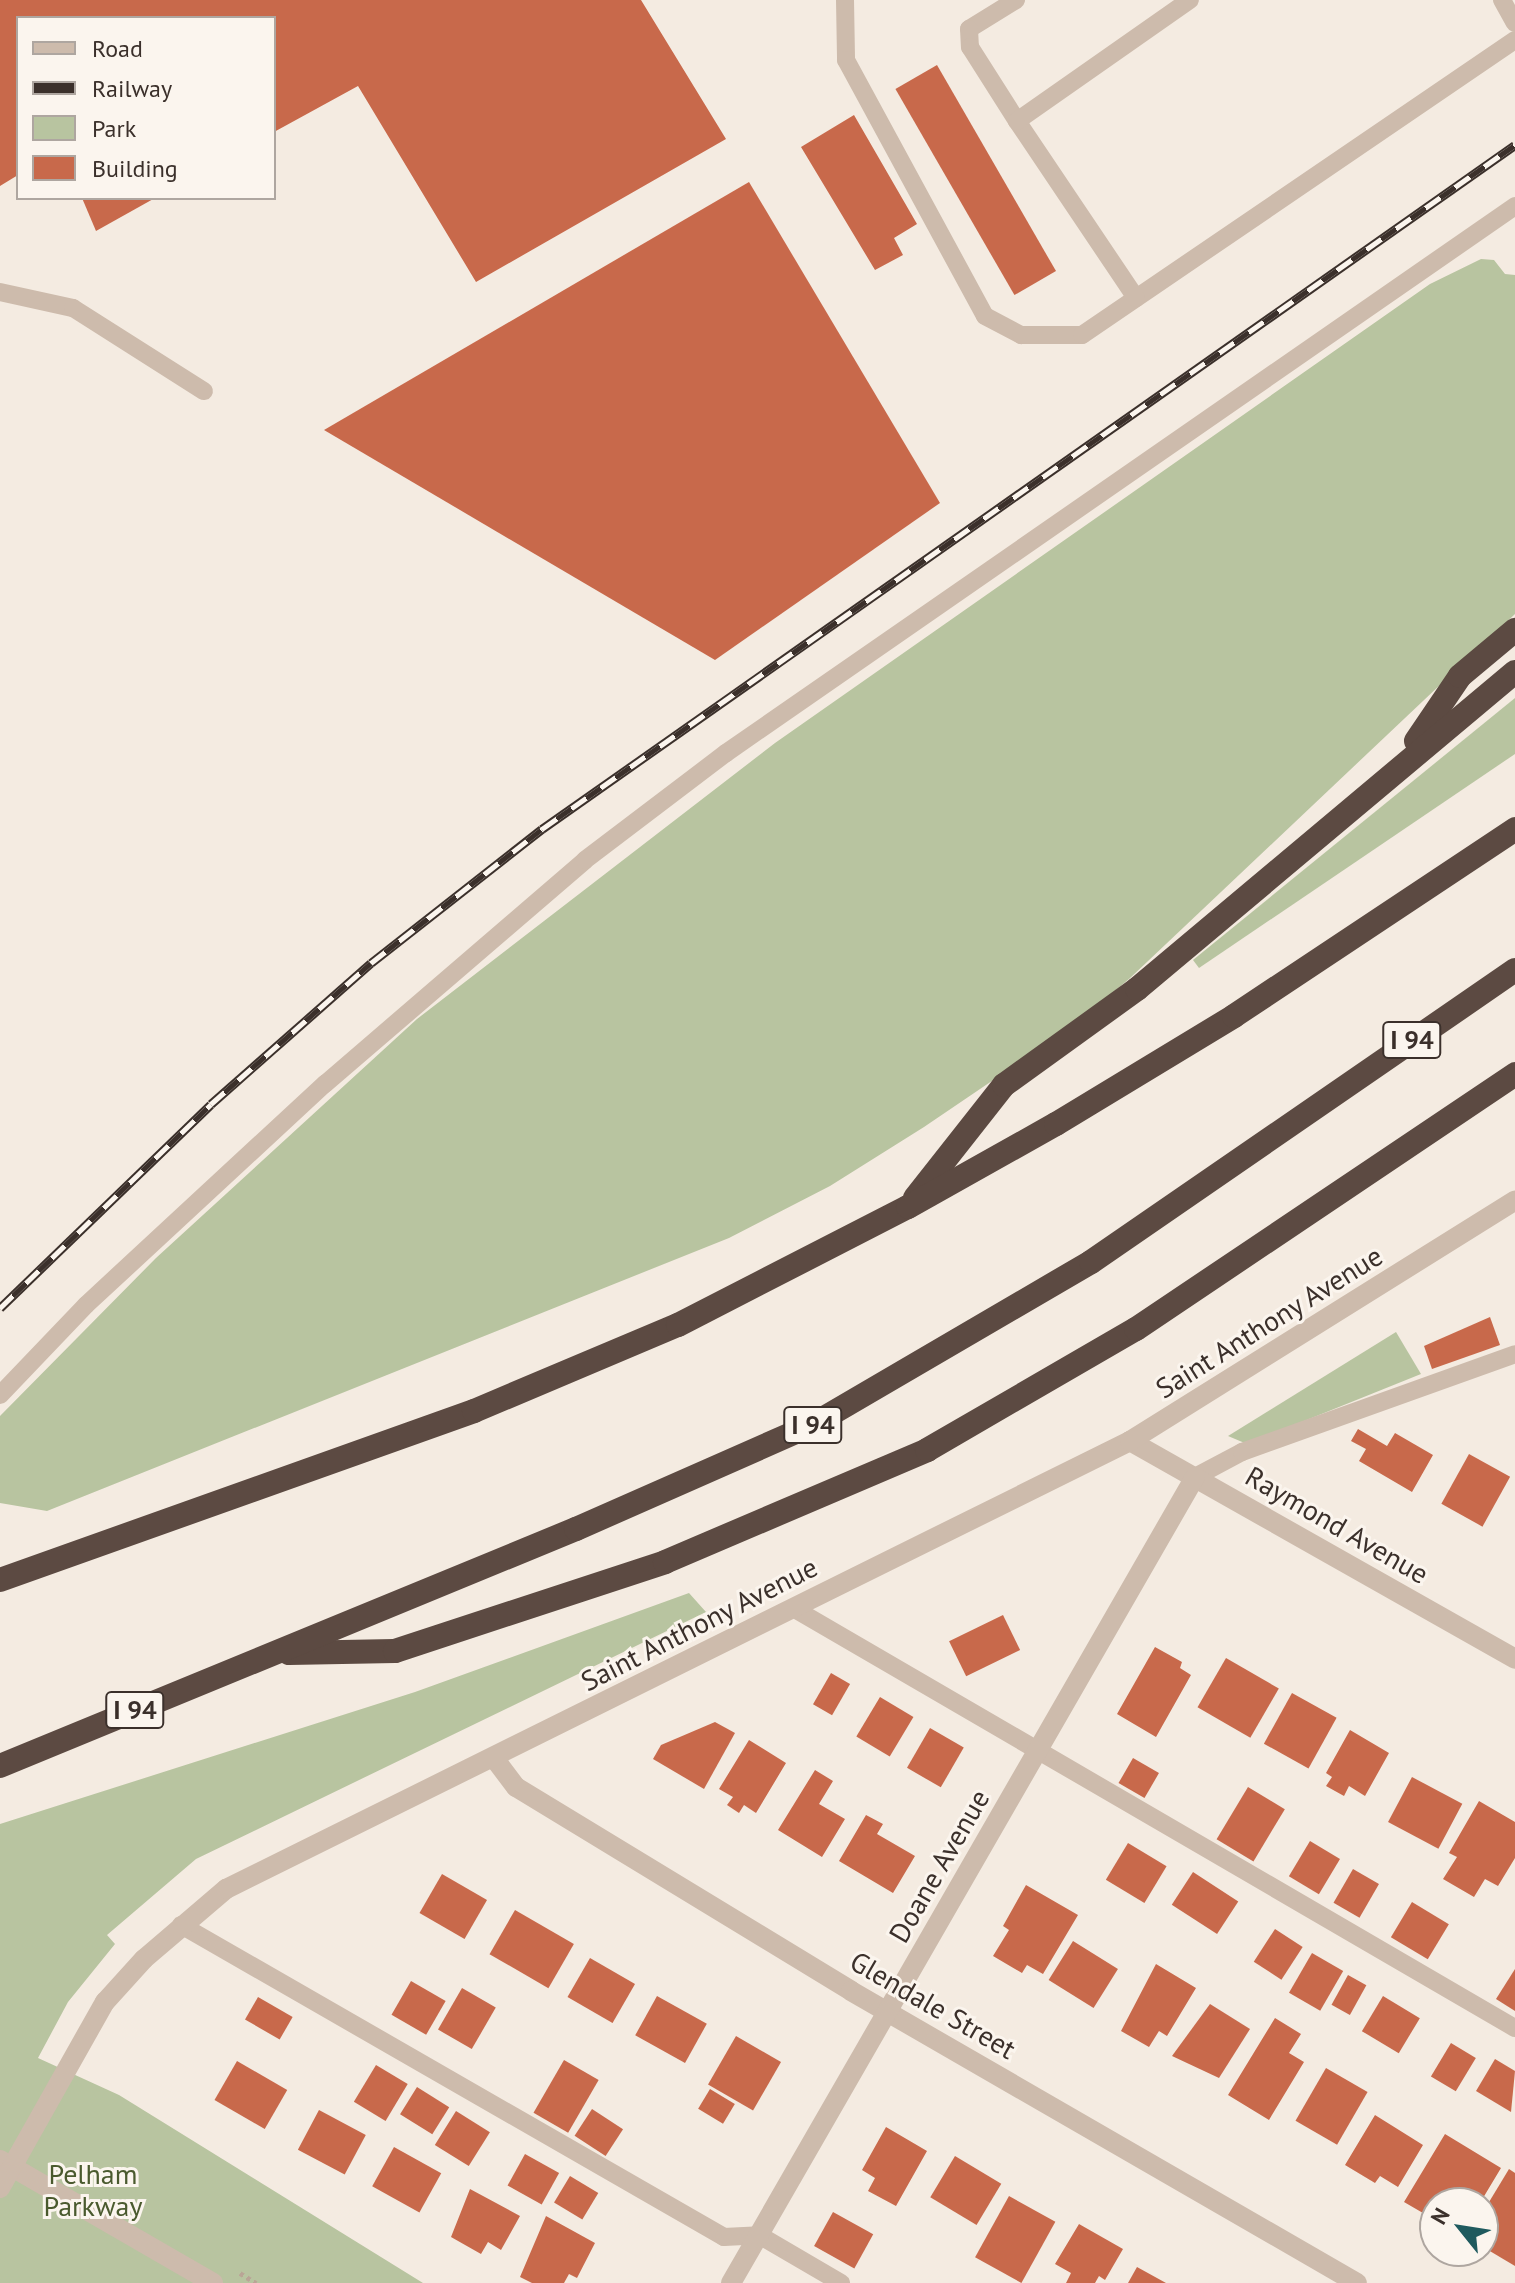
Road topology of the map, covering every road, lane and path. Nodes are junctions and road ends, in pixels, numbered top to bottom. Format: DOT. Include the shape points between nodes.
graph roads {
  1 [pos="845,0"];
  2 [pos="1016,0"];
  3 [pos="1190,0"];
  4 [pos="1502,0"];
  5 [pos="1515,23"];
  6 [pos="1515,40"];
  7 [pos="1017,121"];
  8 [pos="1515,206"];
  9 [pos="0,292"];
  10 [pos="1136,298"];
  11 [pos="204,391"];
  12 [pos="1515,630"];
  13 [pos="1515,672"];
  14 [pos="1401,763"];
  15 [pos="1515,829"];
  16 [pos="1515,970"];
  17 [pos="1515,1074"];
  18 [pos="1515,1200"];
  19 [pos="908,1207"];
  20 [pos="1515,1354"];
  21 [pos="0,1395"];
  22 [pos="1130,1441"];
  23 [pos="1195,1477"];
  24 [pos="0,1580"];
  25 [pos="793,1608"];
  26 [pos="270,1654"];
  27 [pos="1515,1659"];
  28 [pos="1038,1750"];
  29 [pos="494,1758"];
  30 [pos="0,1766"];
  31 [pos="181,1925"];
  32 [pos="886,2010"];
  33 [pos="1515,2028"];
  34 [pos="6,2164"];
  35 [pos="0,2188"];
  36 [pos="759,2235"];
  37 [pos="213,2283"];
  38 [pos="731,2283"];
  39 [pos="841,2283"];
  40 [pos="1357,2283"];
  1 -- 10 [label="lane" via="846,60 985,316 1021,335 1082,335"];
  2 -- 7 [label="lane" via="969,29 970,47"];
  3 -- 7 [label="lane"];
  4 -- 5 [label="lane"];
  6 -- 10 [label="lane"];
  7 -- 10 [label="lane"];
  8 -- 21 [label="lane" via="726,753 585,860 313,1094 86,1305"];
  9 -- 11 [label="lane" via="73,308"];
  12 -- 14 [label="highway" via="1460,676"];
  13 -- 14 [label="highway"];
  14 -- 19 [label="highway" via="1137,989 1004,1085"];
  15 -- 19 [label="highway" via="1222,1024"];
  16 -- 26 [label="highway, I 94" via="1091,1262 812,1425"];
  17 -- 26 [label="highway" via="1136,1329 927,1450 665,1562 395,1651"];
  18 -- 22 [label="street, Saint Anthony Avenue"];
  19 -- 24 [label="highway" via="678,1325 474,1411"];
  20 -- 23 [label="lane" via="1242,1452"];
  22 -- 23 [label="street, Raymond Avenue"];
  22 -- 25 [label="street, Saint Anthony Avenue"];
  23 -- 27 [label="street, Raymond Avenue"];
  23 -- 28 [label="street, Doane Avenue"];
  25 -- 28 [label="lane"];
  25 -- 29 [label="street, Saint Anthony Avenue"];
  26 -- 30 [label="highway, I 94"];
  28 -- 32 [label="street, Doane Avenue"];
  28 -- 33 [label="lane"];
  29 -- 31 [label="street, Saint Anthony Avenue" via="226,1889"];
  29 -- 32 [label="street, Glendale Street" via="516,1787"];
  31 -- 34 [label="street, Saint Anthony Avenue" via="105,2002"];
  31 -- 36 [label="lane" via="724,2237"];
  32 -- 36 [label="street, Doane Avenue"];
  32 -- 40 [label="street, Glendale Street"];
  34 -- 35 [label="street, Saint Anthony Avenue"];
  34 -- 37 [label="street"];
  36 -- 38 [label="street, Doane Avenue"];
  36 -- 39 [label="lane"];
}
